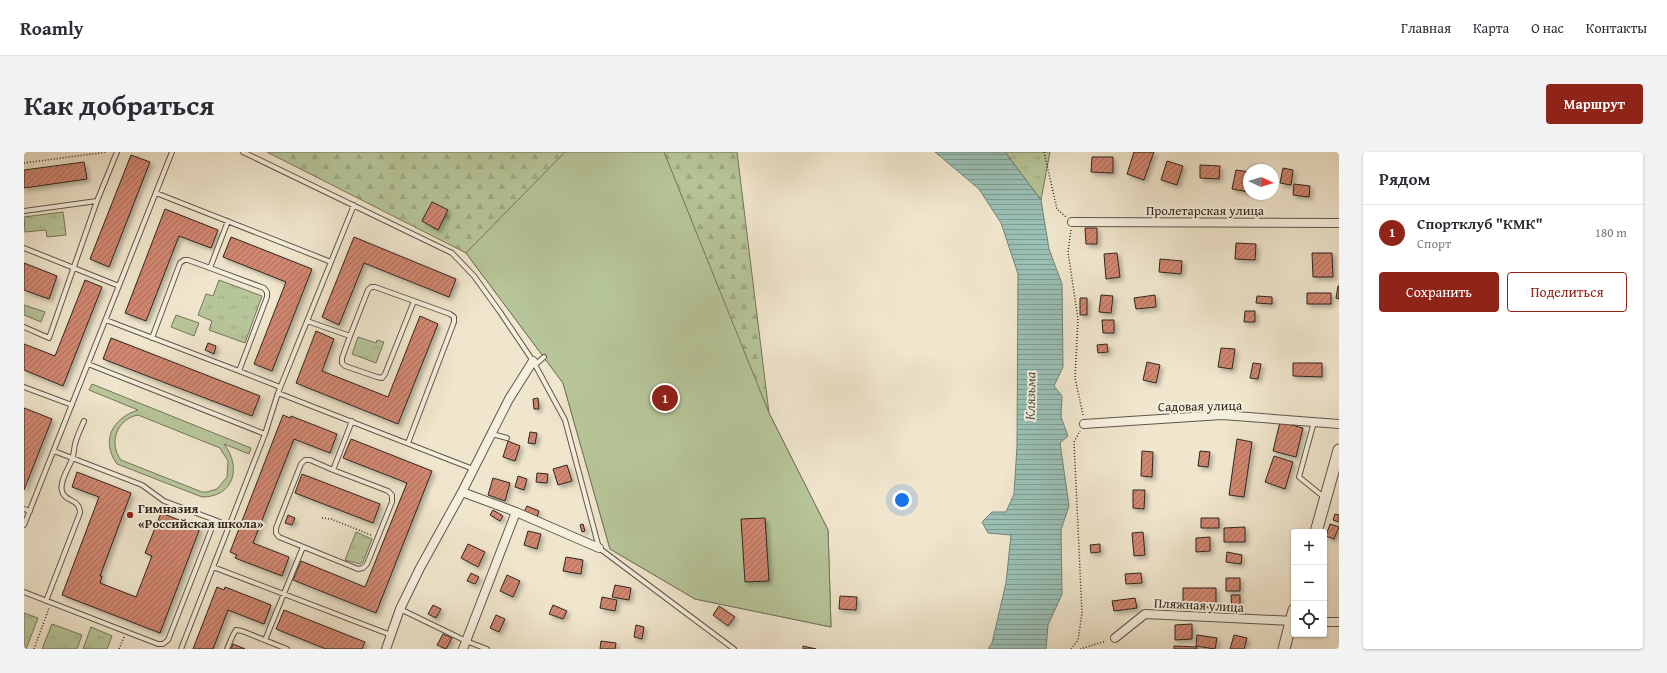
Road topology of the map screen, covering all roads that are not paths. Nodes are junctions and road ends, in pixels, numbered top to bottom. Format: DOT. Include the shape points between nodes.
graph roads {
  1 [pos="117,152"];
  2 [pos="172,152"];
  3 [pos="243,152"];
  4 [pos="156,193"];
  5 [pos="97,201"];
  6 [pos="354,206"];
  7 [pos="24,211"];
  8 [pos="228,221"];
  9 [pos="1072,222"];
  10 [pos="1339,223"];
  11 [pos="24,248"];
  12 [pos="331,262"];
  13 [pos="74,268"];
  14 [pos="210,268"];
  15 [pos="119,286"];
  16 [pos="414,301"];
  17 [pos="106,320"];
  18 [pos="307,321"];
  19 [pos="24,327"];
  20 [pos="350,336"];
  21 [pos="152,338"];
  22 [pos="544,357"];
  23 [pos="534,363"];
  24 [pos="88,364"];
  25 [pos="239,371"];
  26 [pos="24,387"];
  27 [pos="280,387"];
  28 [pos="278,393"];
  29 [pos="72,405"];
  30 [pos="84,421"];
  31 [pos="352,422"];
  32 [pos="1314,422"];
  33 [pos="1084,424"];
  34 [pos="1339,424"];
  35 [pos="265,434"];
  36 [pos="491,434"];
  37 [pos="507,438"];
  38 [pos="408,443"];
  39 [pos="1339,450"];
  40 [pos="54,451"];
  41 [pos="72,458"];
  42 [pos="473,469"];
  43 [pos="333,470"];
  44 [pos="462,492"];
  45 [pos="1325,498"];
  46 [pos="24,509"];
  47 [pos="30,511"];
  48 [pos="516,512"];
  49 [pos="215,520"];
  50 [pos="24,525"];
  51 [pos="229,526"];
  52 [pos="1317,529"];
  53 [pos="302,546"];
  54 [pos="599,548"];
  55 [pos="213,567"];
  56 [pos="24,592"];
  57 [pos="284,594"];
  58 [pos="46,601"];
  59 [pos="400,610"];
  60 [pos="1291,621"];
  61 [pos="1327,622"];
  62 [pos="1339,622"];
  63 [pos="1291,624"];
  64 [pos="391,635"];
  65 [pos="1115,638"];
  66 [pos="265,640"];
  67 [pos="464,645"];
  68 [pos="181,649"];
  69 [pos="227,649"];
  70 [pos="287,649"];
  71 [pos="386,649"];
  72 [pos="487,649"];
  73 [pos="734,649"];
  74 [pos="1284,649"];
  1 -- 5 [label="lane"];
  2 -- 4 [label="lane"];
  3 -- 6 [label="lane"];
  4 -- 8 [label="lane"];
  4 -- 15 [label="lane"];
  5 -- 7 [label="lane"];
  5 -- 13 [label="lane"];
  6 -- 12 [label="lane"];
  6 -- 23 [label="lane" via="452,253 474,276"];
  8 -- 12 [label="lane"];
  8 -- 14 [label="lane"];
  9 -- 10 [label="street, Пролетарская улица"];
  11 -- 13 [label="lane"];
  12 -- 18 [label="lane"];
  13 -- 15 [label="lane"];
  13 -- 19 [label="lane" via="49,338"];
  14 -- 21 [label="lane" via="188,260 180,263"];
  14 -- 25 [label="lane" via="264,288 267,292"];
  15 -- 17 [label="lane"];
  16 -- 20 [label="lane" via="371,287"];
  16 -- 20 [label="lane" via="386,374 382,378 342,363"];
  16 -- 38 [label="lane" via="450,314 454,317 454,322"];
  17 -- 21 [label="lane"];
  17 -- 24 [label="lane"];
  18 -- 20 [label="lane"];
  18 -- 27 [label="lane"];
  21 -- 25 [label="lane"];
  22 -- 23 [label="lane"];
  23 -- 36 [label="street" via="509,400"];
  23 -- 54 [label="lane" via="565,420"];
  24 -- 29 [label="lane"];
  24 -- 35 [label="lane"];
  25 -- 27 [label="lane"];
  26 -- 29 [label="lane"];
  27 -- 28 [label="lane"];
  28 -- 31 [label="lane"];
  28 -- 35 [label="lane"];
  29 -- 40 [label="lane"];
  30 -- 41 [label="lane"];
  31 -- 38 [label="lane"];
  31 -- 43 [label="lane"];
  32 -- 33 [label="street, Садовая улица" via="1222,415"];
  32 -- 34 [label="street, Садовая улица"];
  32 -- 45 [label="lane" via="1299,477"];
  35 -- 51 [label="lane"];
  36 -- 37 [label="lane"];
  36 -- 42 [label="street"];
  38 -- 42 [label="lane"];
  39 -- 45 [label="street"];
  40 -- 41 [label="lane"];
  40 -- 47 [label="lane"];
  41 -- 49 [label="lane" via="142,485 164,501"];
  41 -- 58 [label="lane" via="62,492 65,497 77,503 80,513"];
  42 -- 44 [label="street"];
  43 -- 53 [label="lane" via="305,460 301,464 276,533 279,537"];
  43 -- 53 [label="lane" via="392,495 392,502 367,564 358,569"];
  44 -- 48 [label="street"];
  44 -- 59 [label="street"];
  45 -- 52 [label="street"];
  46 -- 47 [label="lane"];
  47 -- 50 [label="lane"];
  48 -- 54 [label="street"];
  48 -- 67 [label="street"];
  49 -- 51 [label="lane"];
  49 -- 58 [label="lane" via="168,640 164,644 158,644"];
  51 -- 55 [label="lane"];
  53 -- 57 [label="lane"];
  54 -- 73 [label="lane"];
  55 -- 57 [label="lane"];
  55 -- 68 [label="lane"];
  56 -- 58 [label="lane"];
  57 -- 64 [label="lane"];
  57 -- 66 [label="lane"];
  59 -- 64 [label="street"];
  59 -- 67 [label="lane"];
  60 -- 65 [label="street, Пляжная улица" via="1145,614"];
  61 -- 62 [label="street"];
  63 -- 74 [label="street"];
  64 -- 71 [label="street"];
  66 -- 69 [label="lane" via="236,630"];
  66 -- 70 [label="lane"];
  67 -- 72 [label="lane"];
}
